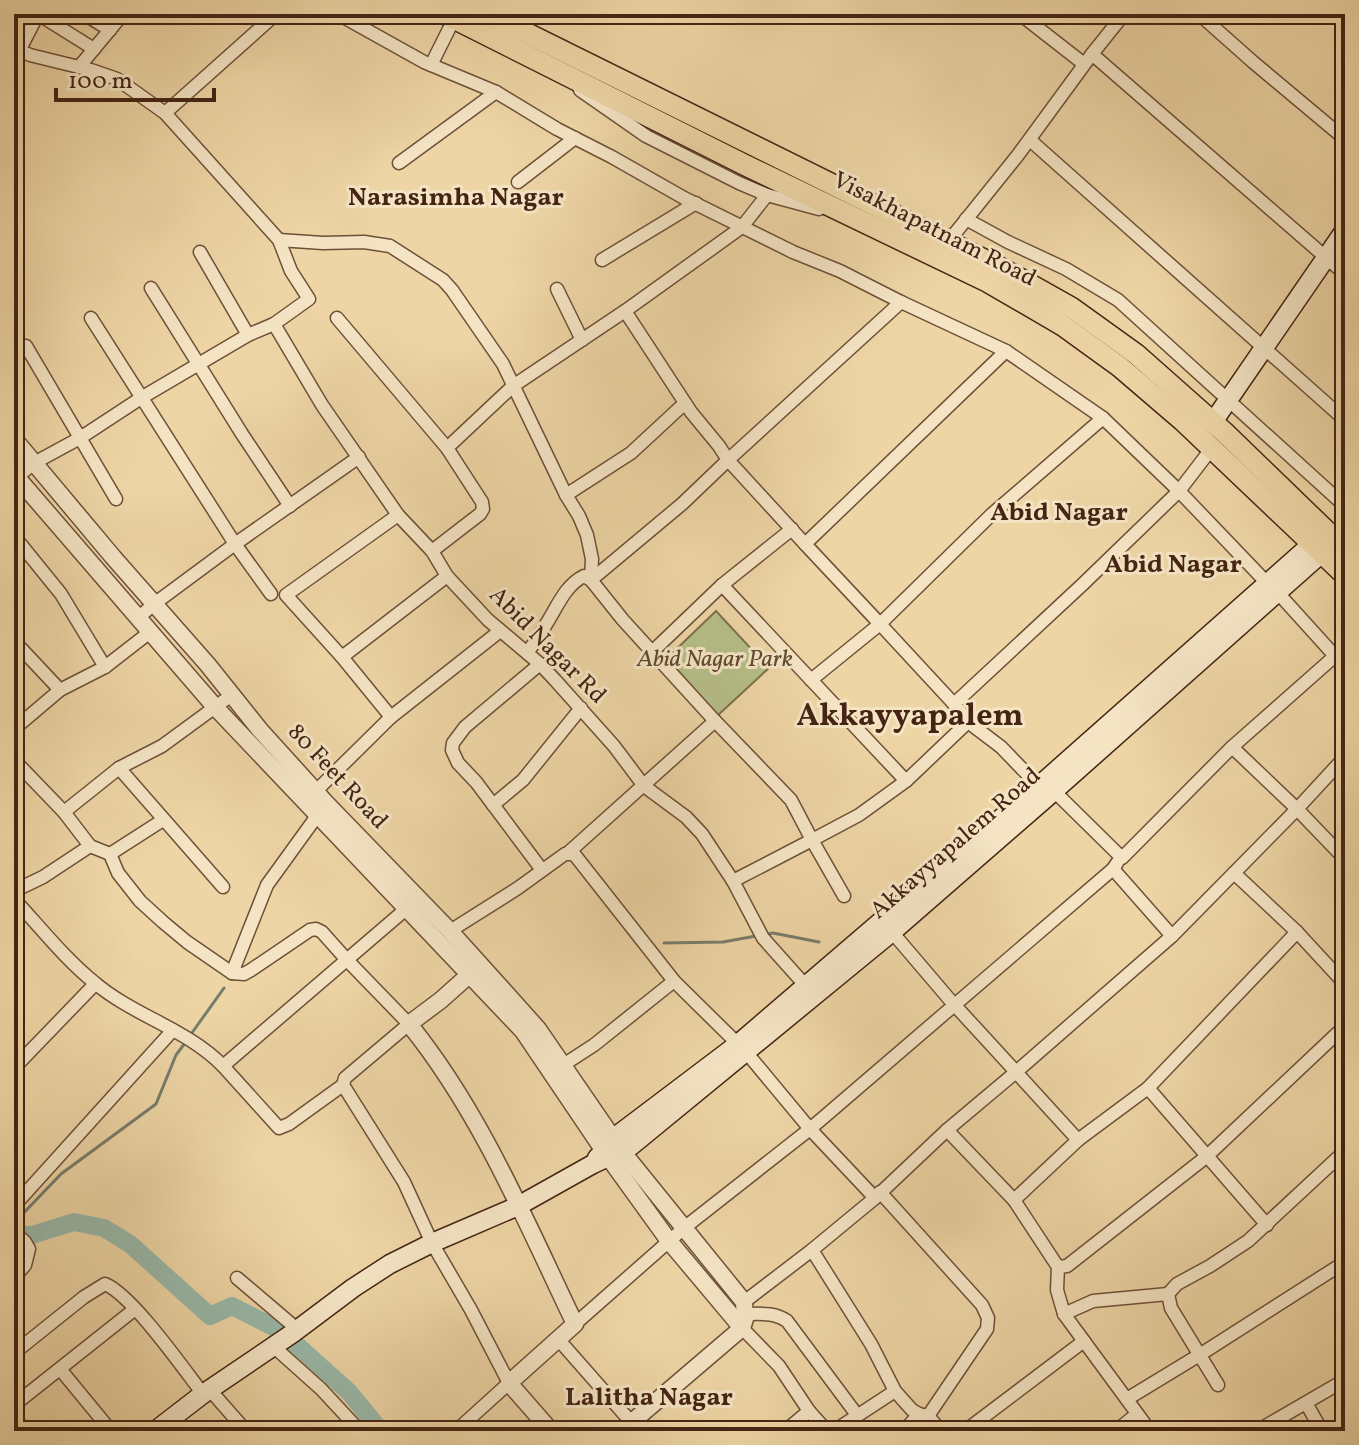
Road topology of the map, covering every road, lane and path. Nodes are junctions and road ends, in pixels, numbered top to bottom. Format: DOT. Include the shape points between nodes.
graph roads {
  1 [pos="38,14"];
  2 [pos="84,14"];
  3 [pos="123,14"];
  4 [pos="276,14"];
  5 [pos="338,14"];
  6 [pos="488,14"];
  7 [pos="1020,14"];
  8 [pos="1124,14"];
  9 [pos="1199,14"];
  10 [pos="449,16"];
  11 [pos="110,30"];
  12 [pos="16,49"];
  13 [pos="94,49"];
  14 [pos="1088,59"];
  15 [pos="431,65"];
  16 [pos="79,67"];
  17 [pos="548,67"];
  18 [pos="496,92"];
  19 [pos="165,113"];
  20 [pos="575,138"];
  21 [pos="1345,139"];
  22 [pos="1030,140"];
  23 [pos="399,163"];
  24 [pos="518,182"];
  25 [pos="767,195"];
  26 [pos="696,203"];
  27 [pos="852,217"];
  28 [pos="966,219"];
  29 [pos="742,227"];
  30 [pos="1345,230"];
  31 [pos="279,240"];
  32 [pos="948,242"];
  33 [pos="200,252"];
  34 [pos="1325,256"];
  35 [pos="602,260"];
  36 [pos="1345,274"];
  37 [pos="151,288"];
  38 [pos="557,289"];
  39 [pos="901,302"];
  40 [pos="625,311"];
  41 [pos="91,318"];
  42 [pos="337,318"];
  43 [pos="274,324"];
  44 [pos="248,335"];
  45 [pos="582,340"];
  46 [pos="26,346"];
  47 [pos="1263,347"];
  48 [pos="1006,351"];
  49 [pos="200,365"];
  50 [pos="513,386"];
  51 [pos="141,398"];
  52 [pos="1228,400"];
  53 [pos="685,403"];
  54 [pos="1103,418"];
  55 [pos="1345,420"];
  56 [pos="1213,422"];
  57 [pos="80,438"];
  58 [pos="14,439"];
  59 [pos="447,448"];
  60 [pos="1212,448"];
  61 [pos="359,457"];
  62 [pos="728,460"];
  63 [pos="34,463"];
  64 [pos="15,476"];
  65 [pos="1179,491"];
  66 [pos="566,495"];
  67 [pos="116,499"];
  68 [pos="290,506"];
  69 [pos="1345,506"];
  70 [pos="398,515"];
  71 [pos="792,529"];
  72 [pos="14,536"];
  73 [pos="235,544"];
  74 [pos="805,544"];
  75 [pos="1328,544"];
  76 [pos="432,551"];
  77 [pos="1345,575"];
  78 [pos="447,576"];
  79 [pos="591,580"];
  80 [pos="722,585"];
  81 [pos="1273,589"];
  82 [pos="271,594"];
  83 [pos="154,604"];
  84 [pos="138,618"];
  85 [pos="880,624"];
  86 [pos="500,631"];
  87 [pos="150,632"];
  88 [pos="14,641"];
  89 [pos="652,652"];
  90 [pos="527,653"];
  91 [pos="1335,656"];
  92 [pos="342,657"];
  93 [pos="540,664"];
  94 [pos="105,667"];
  95 [pos="1345,668"];
  96 [pos="811,680"];
  97 [pos="60,690"];
  98 [pos="233,694"];
  99 [pos="954,704"];
  100 [pos="216,708"];
  101 [pos="581,708"];
  102 [pos="391,717"];
  103 [pos="715,721"];
  104 [pos="968,722"];
  105 [pos="14,729"];
  106 [pos="1232,747"];
  107 [pos="1345,757"];
  108 [pos="14,760"];
  109 [pos="119,768"];
  110 [pos="906,781"];
  111 [pos="644,786"];
  112 [pos="1048,787"];
  113 [pos="320,804"];
  114 [pos="493,805"];
  115 [pos="1297,809"];
  116 [pos="64,812"];
  117 [pos="163,820"];
  118 [pos="812,840"];
  119 [pos="90,846"];
  120 [pos="569,852"];
  121 [pos="110,854"];
  122 [pos="1122,858"];
  123 [pos="1345,859"];
  124 [pos="1113,869"];
  125 [pos="542,870"];
  126 [pos="1234,873"];
  127 [pos="733,881"];
  128 [pos="223,887"];
  129 [pos="14,891"];
  130 [pos="844,896"];
  131 [pos="14,899"];
  132 [pos="412,904"];
  133 [pos="450,931"];
  134 [pos="892,932"];
  135 [pos="1297,932"];
  136 [pos="1172,936"];
  137 [pos="346,959"];
  138 [pos="232,973"];
  139 [pos="469,975"];
  140 [pos="674,981"];
  141 [pos="95,984"];
  142 [pos="1345,984"];
  143 [pos="805,985"];
  144 [pos="956,1006"];
  145 [pos="409,1024"];
  146 [pos="1345,1026"];
  147 [pos="177,1033"];
  148 [pos="742,1048"];
  149 [pos="223,1066"];
  150 [pos="14,1068"];
  151 [pos="557,1069"];
  152 [pos="1016,1072"];
  153 [pos="343,1085"];
  154 [pos="1148,1088"];
  155 [pos="810,1129"];
  156 [pos="947,1130"];
  157 [pos="1078,1140"];
  158 [pos="1345,1151"];
  159 [pos="608,1152"];
  160 [pos="1206,1157"];
  161 [pos="878,1195"];
  162 [pos="1014,1200"];
  163 [pos="14,1206"];
  164 [pos="518,1206"];
  165 [pos="1267,1225"];
  166 [pos="684,1228"];
  167 [pos="14,1232"];
  168 [pos="669,1241"];
  169 [pos="432,1243"];
  170 [pos="812,1250"];
  171 [pos="1345,1262"];
  172 [pos="1058,1267"];
  173 [pos="14,1278"];
  174 [pos="237,1278"];
  175 [pos="1168,1294"];
  176 [pos="135,1309"];
  177 [pos="1064,1314"];
  178 [pos="744,1315"];
  179 [pos="575,1324"];
  180 [pos="285,1338"];
  181 [pos="558,1339"];
  182 [pos="1084,1341"];
  183 [pos="14,1353"];
  184 [pos="1201,1354"];
  185 [pos="60,1369"];
  186 [pos="1345,1380"];
  187 [pos="509,1383"];
  188 [pos="1218,1385"];
  189 [pos="895,1391"];
  190 [pos="207,1392"];
  191 [pos="1127,1399"];
  192 [pos="1306,1403"];
  193 [pos="14,1405"];
  194 [pos="809,1411"];
  195 [pos="1137,1414"];
  196 [pos="857,1415"];
  197 [pos="923,1415"];
  198 [pos="14,1417"];
  199 [pos="632,1428"];
  200 [pos="549,1430"];
  201 [pos="25,1431"];
  202 [pos="111,1431"];
  203 [pos="155,1431"];
  204 [pos="246,1431"];
  205 [pos="360,1431"];
  206 [pos="456,1431"];
  207 [pos="785,1431"];
  208 [pos="827,1431"];
  209 [pos="834,1431"];
  210 [pos="904,1431"];
  211 [pos="941,1431"];
  212 [pos="965,1431"];
  213 [pos="1116,1431"];
  214 [pos="1150,1431"];
  215 [pos="1257,1431"];
  216 [pos="1322,1431"];
  1 -- 12 [label="street"];
  1 -- 13 [label="street"];
  2 -- 11 [label="street"];
  3 -- 11 [label="street"];
  4 -- 19 [label="street"];
  5 -- 15 [label="street"];
  6 -- 32 [label="main road"];
  7 -- 14 [label="street"];
  8 -- 14 [label="street"];
  9 -- 21 [label="street"];
  10 -- 15 [label="street"];
  10 -- 17 [label="main road, Visakhapatnam Road"];
  11 -- 13 [label="street"];
  12 -- 16 [label="street"];
  13 -- 16 [label="street"];
  14 -- 22 [label="street"];
  14 -- 34 [label="street"];
  15 -- 18 [label="street"];
  16 -- 19 [label="street" via="117,79"];
  17 -- 25 [label="street" via="646,136"];
  17 -- 27 [label="main road, Visakhapatnam Road"];
  18 -- 20 [label="street"];
  18 -- 23 [label="street"];
  19 -- 31 [label="street"];
  20 -- 24 [label="street"];
  20 -- 26 [label="street"];
  22 -- 28 [label="street"];
  22 -- 47 [label="street"];
  25 -- 27 [label="street"];
  25 -- 29 [label="street"];
  26 -- 29 [label="street"];
  26 -- 35 [label="street"];
  27 -- 60 [label="main road, Visakhapatnam Road" via="988,282 1062,325 1120,367"];
  28 -- 32 [label="street"];
  28 -- 52 [label="street" via="1118,300"];
  29 -- 39 [label="street"];
  29 -- 40 [label="street"];
  30 -- 34 [label="main road"];
  31 -- 43 [label="street" via="309,299"];
  31 -- 50 [label="street" via="376,243 426,268 452,290"];
  32 -- 56 [label="main road" via="1072,308 1136,354"];
  33 -- 44 [label="street"];
  34 -- 36 [label="street"];
  34 -- 47 [label="main road"];
  37 -- 49 [label="street"];
  38 -- 45 [label="street"];
  39 -- 48 [label="street"];
  39 -- 62 [label="street"];
  40 -- 45 [label="street"];
  40 -- 53 [label="street"];
  41 -- 51 [label="street"];
  42 -- 59 [label="street"];
  43 -- 44 [label="street"];
  43 -- 61 [label="street, Abid Nagar Rd"];
  44 -- 49 [label="street"];
  45 -- 50 [label="street"];
  46 -- 57 [label="street"];
  47 -- 52 [label="main road"];
  47 -- 55 [label="street"];
  48 -- 54 [label="street"];
  48 -- 74 [label="street"];
  49 -- 51 [label="street"];
  49 -- 68 [label="street"];
  50 -- 59 [label="street"];
  50 -- 66 [label="street"];
  51 -- 57 [label="street"];
  51 -- 73 [label="street"];
  52 -- 56 [label="main road"];
  52 -- 69 [label="street"];
  53 -- 62 [label="street"];
  53 -- 66 [label="street" via="631,453"];
  54 -- 65 [label="street"];
  54 -- 85 [label="street" via="991,515"];
  56 -- 75 [label="main road"];
  57 -- 63 [label="street"];
  57 -- 67 [label="street"];
  58 -- 63 [label="street, 80 Feet Road"];
  59 -- 76 [label="street" via="480,496 483,509"];
  60 -- 65 [label="street"];
  60 -- 75 [label="main road, Visakhapatnam Road"];
  61 -- 68 [label="street"];
  61 -- 70 [label="street, Abid Nagar Rd"];
  62 -- 71 [label="street"];
  62 -- 79 [label="street"];
  63 -- 64 [label="street"];
  63 -- 83 [label="street, 80 Feet Road"];
  64 -- 84 [label="street, 80 Feet Road"];
  65 -- 81 [label="street"];
  65 -- 99 [label="street"];
  66 -- 79 [label="street" via="587,535"];
  68 -- 73 [label="street"];
  70 -- 76 [label="street, Abid Nagar Rd"];
  70 -- 92 [label="street" via="286,595"];
  71 -- 74 [label="street"];
  71 -- 80 [label="street"];
  72 -- 94 [label="street" via="61,594"];
  73 -- 82 [label="street"];
  73 -- 83 [label="street"];
  74 -- 85 [label="street"];
  75 -- 77 [label="main road, Visakhapatnam Road"];
  75 -- 81 [label="main road, Akkayyapalem Road"];
  76 -- 78 [label="street, Abid Nagar Rd"];
  78 -- 86 [label="street, Abid Nagar Rd"];
  78 -- 92 [label="street"];
  79 -- 89 [label="street"];
  79 -- 90 [label="street" via="575,580"];
  80 -- 89 [label="street"];
  80 -- 96 [label="street"];
  81 -- 91 [label="street"];
  81 -- 112 [label="main road, Akkayyapalem Road"];
  83 -- 84 [label="street"];
  83 -- 98 [label="street, 80 Feet Road"];
  84 -- 87 [label="street, 80 Feet Road"];
  85 -- 96 [label="street"];
  85 -- 99 [label="street"];
  86 -- 90 [label="street, Abid Nagar Rd"];
  86 -- 102 [label="street"];
  87 -- 94 [label="street"];
  87 -- 100 [label="street, 80 Feet Road"];
  88 -- 97 [label="street"];
  89 -- 103 [label="street"];
  90 -- 93 [label="street, Abid Nagar Rd"];
  91 -- 95 [label="street"];
  91 -- 106 [label="street"];
  92 -- 102 [label="street"];
  93 -- 101 [label="street, Abid Nagar Rd"];
  93 -- 114 [label="street" via="453,743 458,763"];
  94 -- 97 [label="street"];
  96 -- 110 [label="street"];
  97 -- 105 [label="street"];
  98 -- 100 [label="street"];
  98 -- 113 [label="street, 80 Feet Road"];
  99 -- 104 [label="street"];
  100 -- 109 [label="street"];
  100 -- 113 [label="street, 80 Feet Road"];
  101 -- 111 [label="street, Abid Nagar Rd"];
  101 -- 114 [label="street" via="523,780"];
  102 -- 113 [label="street"];
  103 -- 111 [label="street"];
  103 -- 118 [label="street" via="791,800"];
  104 -- 110 [label="street"];
  104 -- 112 [label="street"];
  106 -- 115 [label="street"];
  106 -- 122 [label="street"];
  107 -- 115 [label="street"];
  108 -- 116 [label="street"];
  109 -- 116 [label="street"];
  109 -- 117 [label="street"];
  110 -- 118 [label="street"];
  111 -- 120 [label="street"];
  111 -- 127 [label="street, Abid Nagar Rd" via="702,834"];
  112 -- 122 [label="street"];
  112 -- 134 [label="main road, Akkayyapalem Road"];
  112 -- 143 [label="main road"];
  113 -- 132 [label="street, 80 Feet Road"];
  113 -- 138 [label="street" via="267,885"];
  114 -- 125 [label="street"];
  115 -- 123 [label="street"];
  115 -- 126 [label="street"];
  116 -- 119 [label="street"];
  117 -- 121 [label="street"];
  117 -- 128 [label="street"];
  118 -- 127 [label="street"];
  118 -- 130 [label="street"];
  119 -- 121 [label="street"];
  119 -- 129 [label="street"];
  120 -- 125 [label="street"];
  120 -- 140 [label="street"];
  121 -- 138 [label="street" via="140,901"];
  122 -- 124 [label="street"];
  124 -- 136 [label="street"];
  124 -- 144 [label="street"];
  125 -- 133 [label="street"];
  126 -- 135 [label="street"];
  126 -- 136 [label="street"];
  127 -- 143 [label="street, Abid Nagar Rd" via="761,934"];
  131 -- 141 [label="street"];
  132 -- 133 [label="street, 80 Feet Road"];
  132 -- 137 [label="street"];
  132 -- 139 [label="street, 80 Feet Road"];
  133 -- 151 [label="street, 80 Feet Road" via="538,1029"];
  134 -- 144 [label="street"];
  134 -- 148 [label="main road, Akkayyapalem Road"];
  135 -- 142 [label="street"];
  135 -- 154 [label="street"];
  136 -- 152 [label="street"];
  137 -- 138 [label="street" via="316,929 244,974"];
  137 -- 145 [label="street"];
  137 -- 149 [label="street"];
  139 -- 145 [label="street"];
  139 -- 151 [label="street, 80 Feet Road"];
  140 -- 148 [label="street"];
  140 -- 151 [label="street"];
  141 -- 147 [label="street"];
  141 -- 150 [label="street"];
  143 -- 148 [label="main road"];
  144 -- 152 [label="street"];
  144 -- 155 [label="street"];
  145 -- 153 [label="street"];
  145 -- 164 [label="street" via="475,1122"];
  146 -- 160 [label="street"];
  147 -- 149 [label="street"];
  147 -- 163 [label="street"];
  148 -- 155 [label="street"];
  148 -- 159 [label="main road, Akkayyapalem Road" via="631,1146"];
  149 -- 153 [label="street" via="279,1128"];
  151 -- 159 [label="street, 80 Feet Road"];
  152 -- 156 [label="street"];
  152 -- 157 [label="street"];
  153 -- 169 [label="street" via="404,1182"];
  154 -- 157 [label="street"];
  154 -- 160 [label="street"];
  155 -- 161 [label="street"];
  155 -- 166 [label="street"];
  156 -- 161 [label="street"];
  156 -- 162 [label="street"];
  157 -- 162 [label="street"];
  158 -- 165 [label="street"];
  159 -- 164 [label="main road, Akkayyapalem Road"];
  159 -- 166 [label="street"];
  159 -- 168 [label="street"];
  160 -- 165 [label="street"];
  160 -- 172 [label="street" via="1067,1266"];
  161 -- 170 [label="street"];
  161 -- 197 [label="street" via="982,1305 988,1318 987,1329"];
  162 -- 172 [label="street"];
  164 -- 169 [label="main road, Akkayyapalem Road"];
  164 -- 179 [label="street"];
  165 -- 175 [label="street"];
  166 -- 168 [label="street"];
  166 -- 178 [label="street"];
  167 -- 173 [label="street" via="29,1249"];
  168 -- 178 [label="street"];
  168 -- 179 [label="street"];
  169 -- 180 [label="main road, Akkayyapalem Road" via="369,1277"];
  169 -- 187 [label="street"];
  170 -- 178 [label="street"];
  170 -- 189 [label="street"];
  171 -- 184 [label="street"];
  172 -- 177 [label="street"];
  174 -- 180 [label="street"];
  175 -- 177 [label="street" via="1093,1301"];
  175 -- 184 [label="street" via="1171,1308"];
  176 -- 183 [label="street" via="113,1287 99,1286"];
  176 -- 185 [label="street"];
  176 -- 190 [label="street"];
  177 -- 182 [label="street"];
  178 -- 194 [label="street"];
  178 -- 196 [label="street" via="780,1315 787,1321"];
  178 -- 199 [label="street"];
  179 -- 181 [label="street"];
  180 -- 190 [label="main road, Akkayyapalem Road"];
  180 -- 205 [label="street"];
  181 -- 187 [label="street"];
  181 -- 199 [label="street"];
  182 -- 191 [label="street"];
  182 -- 212 [label="street"];
  184 -- 188 [label="street"];
  184 -- 191 [label="street"];
  185 -- 193 [label="street"];
  185 -- 202 [label="street"];
  186 -- 192 [label="street"];
  187 -- 200 [label="street"];
  187 -- 206 [label="street"];
  189 -- 196 [label="street"];
  189 -- 197 [label="street"];
  190 -- 203 [label="main road, Akkayyapalem Road"];
  190 -- 204 [label="street"];
  191 -- 195 [label="street"];
  192 -- 215 [label="street"];
  192 -- 216 [label="street"];
  194 -- 207 [label="street"];
  194 -- 208 [label="street"];
  195 -- 213 [label="street"];
  195 -- 214 [label="street"];
  196 -- 209 [label="street"];
  197 -- 210 [label="street"];
  197 -- 211 [label="street"];
  198 -- 201 [label="street"];
}
